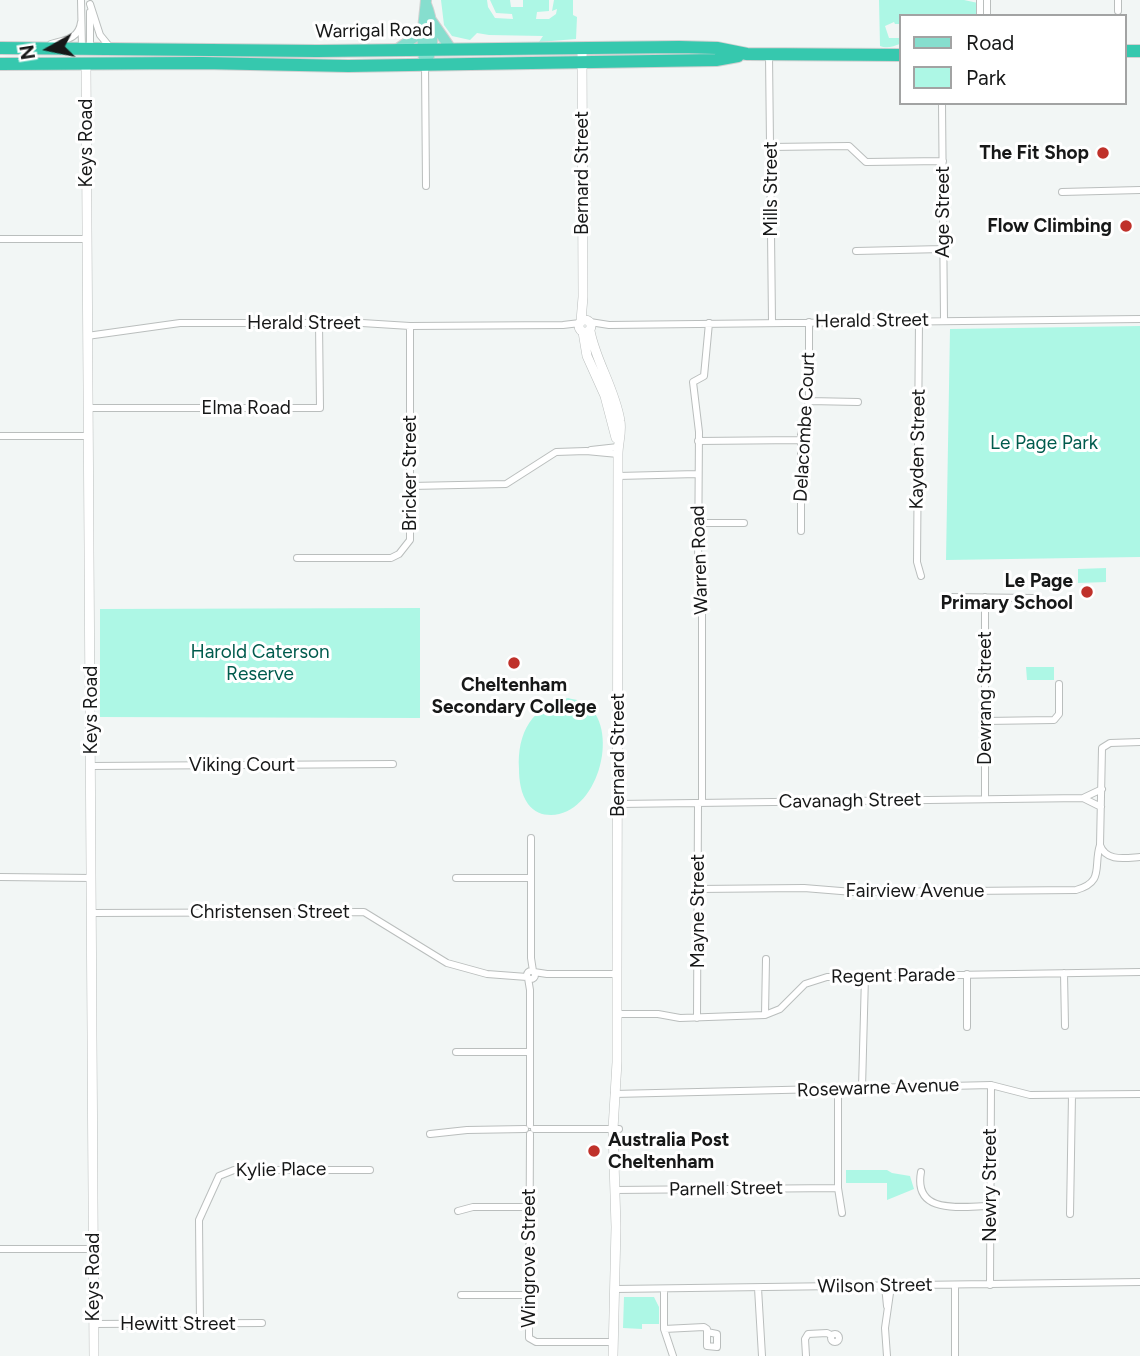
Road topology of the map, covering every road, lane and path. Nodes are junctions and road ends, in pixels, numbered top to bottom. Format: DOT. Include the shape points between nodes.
graph roads {
  1 [pos="82,0"];
  2 [pos="1118,0"];
  3 [pos="90,2"];
  4 [pos="426,2"];
  5 [pos="1118,11"];
  6 [pos="431,20"];
  7 [pos="81,22"];
  8 [pos="422,32"];
  9 [pos="0,48"];
  10 [pos="35,48"];
  11 [pos="86,48"];
  12 [pos="112,48"];
  13 [pos="582,48"];
  14 [pos="451,49"];
  15 [pos="396,50"];
  16 [pos="427,50"];
  17 [pos="747,54"];
  18 [pos="769,55"];
  19 [pos="898,55"];
  20 [pos="581,63"];
  21 [pos="0,64"];
  22 [pos="86,64"];
  23 [pos="425,65"];
  24 [pos="943,105"];
  25 [pos="770,147"];
  26 [pos="943,161"];
  27 [pos="426,186"];
  28 [pos="1140,190"];
  29 [pos="1062,192"];
  30 [pos="0,239"];
  31 [pos="87,239"];
  32 [pos="943,249"];
  33 [pos="856,251"];
  34 [pos="1138,318"];
  35 [pos="944,320"];
  36 [pos="919,321"];
  37 [pos="809,322"];
  38 [pos="319,323"];
  39 [pos="772,323"];
  40 [pos="709,324"];
  41 [pos="410,326"];
  42 [pos="585,326"];
  43 [pos="87,336"];
  44 [pos="808,401"];
  45 [pos="858,402"];
  46 [pos="88,408"];
  47 [pos="0,436"];
  48 [pos="88,436"];
  49 [pos="801,440"];
  50 [pos="698,442"];
  51 [pos="618,450"];
  52 [pos="697,474"];
  53 [pos="618,476"];
  54 [pos="411,486"];
  55 [pos="697,523"];
  56 [pos="744,523"];
  57 [pos="801,531"];
  58 [pos="297,558"];
  59 [pos="921,576"];
  60 [pos="947,597"];
  61 [pos="985,597"];
  62 [pos="1032,598"];
  63 [pos="1059,684"];
  64 [pos="985,721"];
  65 [pos="1140,743"];
  66 [pos="393,764"];
  67 [pos="91,766"];
  68 [pos="1102,789"];
  69 [pos="1083,798"];
  70 [pos="985,799"];
  71 [pos="700,803"];
  72 [pos="618,804"];
  73 [pos="1101,807"];
  74 [pos="531,838"];
  75 [pos="1100,845"];
  76 [pos="1140,857"];
  77 [pos="1115,858"];
  78 [pos="1097,870"];
  79 [pos="0,877"];
  80 [pos="92,878"];
  81 [pos="456,878"];
  82 [pos="531,878"];
  83 [pos="697,889"];
  84 [pos="92,913"];
  85 [pos="766,959"];
  86 [pos="1140,972"];
  87 [pos="1064,973"];
  88 [pos="618,974"];
  89 [pos="967,974"];
  90 [pos="531,975"];
  91 [pos="865,976"];
  92 [pos="617,1014"];
  93 [pos="765,1016"];
  94 [pos="697,1018"];
  95 [pos="1065,1026"];
  96 [pos="967,1027"];
  97 [pos="456,1052"];
  98 [pos="530,1052"];
  99 [pos="991,1085"];
  100 [pos="862,1088"];
  101 [pos="838,1089"];
  102 [pos="617,1094"];
  103 [pos="1072,1094"];
  104 [pos="1140,1094"];
  105 [pos="530,1129"];
  106 [pos="616,1129"];
  107 [pos="430,1134"];
  108 [pos="370,1170"];
  109 [pos="921,1172"];
  110 [pos="838,1188"];
  111 [pos="617,1190"];
  112 [pos="990,1206"];
  113 [pos="529,1207"];
  114 [pos="458,1211"];
  115 [pos="842,1213"];
  116 [pos="1070,1214"];
  117 [pos="0,1249"];
  118 [pos="93,1249"];
  119 [pos="1138,1283"];
  120 [pos="956,1285"];
  121 [pos="990,1285"];
  122 [pos="888,1286"];
  123 [pos="758,1288"];
  124 [pos="615,1289"];
  125 [pos="661,1289"];
  126 [pos="460,1295"];
  127 [pos="529,1295"];
  128 [pos="262,1323"];
  129 [pos="93,1324"];
  130 [pos="200,1324"];
  131 [pos="664,1329"];
  132 [pos="707,1332"];
  133 [pos="831,1335"];
  134 [pos="614,1342"];
  135 [pos="94,1356"];
  136 [pos="614,1356"];
  137 [pos="673,1356"];
  138 [pos="762,1356"];
  139 [pos="806,1356"];
  140 [pos="887,1356"];
  141 [pos="955,1356"];
  1 -- 7 [label="street"];
  2 -- 5 [label="street"];
  3 -- 11 [label="street"];
  3 -- 12 [label="street" via="100,36"];
  4 -- 6 [label="main road"];
  4 -- 8 [label="main road"];
  6 -- 14 [label="main road"];
  6 -- 16 [label="main road"];
  7 -- 10 [label="street" via="73,37"];
  7 -- 11 [label="street"];
  8 -- 15 [label="main road"];
  8 -- 16 [label="main road"];
  9 -- 10 [label="highway, Warrigal Road"];
  10 -- 11 [label="highway, Warrigal Road"];
  11 -- 12 [label="highway, Warrigal Road"];
  11 -- 22 [label="highway"];
  12 -- 15 [label="highway, Warrigal Road"];
  13 -- 14 [label="highway, Warrigal Road"];
  13 -- 17 [label="highway, Warrigal Road" via="717,48"];
  13 -- 20 [label="street, Bernard Street"];
  14 -- 16 [label="highway, Warrigal Road"];
  15 -- 16 [label="highway, Warrigal Road"];
  16 -- 23 [label="main road"];
  17 -- 18 [label="highway, Warrigal Road"];
  17 -- 20 [label="highway, Warrigal Road" via="716,60"];
  18 -- 19 [label="highway, Warrigal Road"];
  18 -- 25 [label="street, Mills Street"];
  20 -- 23 [label="highway, Warrigal Road"];
  20 -- 42 [label="street, Bernard Street"];
  21 -- 22 [label="highway, Warrigal Road"];
  22 -- 23 [label="highway, Warrigal Road"];
  22 -- 31 [label="street, Keys Road"];
  23 -- 27 [label="street"];
  24 -- 26 [label="street, Age Street"];
  25 -- 26 [label="street" via="849,146 866,162"];
  25 -- 39 [label="street, Mills Street"];
  26 -- 32 [label="street, Age Street"];
  28 -- 29 [label="street"];
  30 -- 31 [label="street"];
  31 -- 43 [label="street, Keys Road"];
  32 -- 33 [label="street"];
  32 -- 35 [label="street, Age Street"];
  34 -- 35 [label="street, Herald Street"];
  35 -- 36 [label="street, Herald Street"];
  36 -- 37 [label="street, Herald Street"];
  36 -- 59 [label="street, Kayden Street" via="917,562"];
  37 -- 39 [label="street, Herald Street"];
  37 -- 44 [label="street, Delacombe Court"];
  38 -- 41 [label="street, Herald Street"];
  38 -- 43 [label="street, Herald Street" via="180,323"];
  38 -- 46 [label="street, Elma Road" via="320,408"];
  39 -- 40 [label="street, Herald Street"];
  40 -- 42 [label="street, Herald Street"];
  40 -- 50 [label="street, Warren Road" via="704,376 693,382"];
  41 -- 42 [label="street, Herald Street"];
  41 -- 54 [label="street, Bricker Street"];
  42 -- 51 [label="street, Bernard Street" via="591,368 611,412"];
  43 -- 46 [label="street, Keys Road"];
  44 -- 45 [label="street"];
  44 -- 49 [label="street, Delacombe Court"];
  46 -- 48 [label="street, Keys Road"];
  47 -- 48 [label="street"];
  48 -- 67 [label="street, Keys Road"];
  49 -- 50 [label="street"];
  49 -- 57 [label="street, Delacombe Court"];
  50 -- 52 [label="street, Warren Road"];
  51 -- 53 [label="street, Bernard Street"];
  51 -- 54 [label="street" via="553,453 510,484"];
  52 -- 53 [label="street"];
  52 -- 55 [label="street, Warren Road"];
  53 -- 72 [label="street, Bernard Street"];
  54 -- 58 [label="street, Bricker Street" via="411,536 397,556"];
  55 -- 56 [label="street"];
  55 -- 71 [label="street, Warren Road" via="702,594"];
  60 -- 61 [label="street"];
  61 -- 62 [label="street"];
  61 -- 64 [label="street, Dewrang Street"];
  63 -- 64 [label="street" via="1059,713 1054,720"];
  64 -- 70 [label="street, Dewrang Street"];
  65 -- 68 [label="street" via="1103,746"];
  66 -- 67 [label="street, Viking Court"];
  67 -- 80 [label="street, Keys Road"];
  68 -- 69 [label="street, Cavanagh Street"];
  68 -- 73 [label="street"];
  69 -- 70 [label="street, Cavanagh Street"];
  69 -- 73 [label="street, Cavanagh Street"];
  70 -- 71 [label="street, Cavanagh Street"];
  71 -- 72 [label="street, Cavanagh Street"];
  71 -- 83 [label="street, Mayne Street"];
  72 -- 88 [label="street, Bernard Street"];
  73 -- 75 [label="street"];
  74 -- 82 [label="street, Wingrove Street"];
  75 -- 77 [label="street"];
  75 -- 78 [label="street"];
  76 -- 77 [label="street"];
  77 -- 78 [label="street, Fairview Avenue"];
  78 -- 83 [label="street, Fairview Avenue" via="1093,882 1076,890"];
  79 -- 80 [label="street"];
  80 -- 84 [label="street, Keys Road"];
  81 -- 82 [label="street"];
  82 -- 90 [label="street, Wingrove Street"];
  83 -- 94 [label="street, Mayne Street"];
  84 -- 90 [label="street, Christensen Street" via="364,912 447,963 487,974"];
  84 -- 118 [label="street, Keys Road"];
  85 -- 93 [label="street"];
  86 -- 87 [label="street, Regent Parade"];
  87 -- 89 [label="street, Regent Parade"];
  87 -- 95 [label="street"];
  88 -- 90 [label="street, Christensen Street"];
  88 -- 92 [label="street, Bernard Street"];
  89 -- 91 [label="street, Regent Parade"];
  89 -- 96 [label="street"];
  90 -- 98 [label="street, Wingrove Street"];
  91 -- 93 [label="street, Regent Parade" via="816,979"];
  91 -- 100 [label="street"];
  92 -- 94 [label="street"];
  92 -- 102 [label="street, Bernard Street"];
  93 -- 94 [label="street"];
  97 -- 98 [label="street"];
  98 -- 105 [label="street, Wingrove Street"];
  99 -- 100 [label="street, Rosewarne Avenue"];
  99 -- 103 [label="street, Rosewarne Avenue" via="1030,1095"];
  99 -- 112 [label="street, Newry Street"];
  100 -- 101 [label="street, Rosewarne Avenue"];
  101 -- 102 [label="street, Rosewarne Avenue"];
  101 -- 110 [label="street"];
  102 -- 106 [label="street, Bernard Street"];
  103 -- 104 [label="street, Rosewarne Avenue"];
  103 -- 116 [label="street"];
  105 -- 106 [label="street"];
  105 -- 107 [label="street"];
  105 -- 113 [label="street, Wingrove Street"];
  106 -- 111 [label="street, Bernard Street"];
  108 -- 130 [label="street, Kylie Place" via="234,1170 219,1176 200,1220"];
  109 -- 112 [label="street" via="922,1191 935,1205"];
  110 -- 111 [label="street, Parnell Street"];
  110 -- 115 [label="street"];
  111 -- 124 [label="street, Bernard Street"];
  112 -- 121 [label="street, Newry Street"];
  113 -- 114 [label="street"];
  113 -- 127 [label="street, Wingrove Street"];
  117 -- 118 [label="street"];
  118 -- 129 [label="street, Keys Road"];
  119 -- 121 [label="street, Wilson Street"];
  120 -- 121 [label="street, Wilson Street"];
  120 -- 122 [label="street, Wilson Street"];
  120 -- 141 [label="street"];
  122 -- 123 [label="street, Wilson Street"];
  122 -- 140 [label="street"];
  123 -- 125 [label="street, Wilson Street"];
  123 -- 138 [label="street"];
  124 -- 125 [label="street, Wilson Street"];
  124 -- 134 [label="street, Bernard Street"];
  125 -- 131 [label="street"];
  126 -- 127 [label="street"];
  127 -- 134 [label="street, Wingrove Street" via="528,1332 533,1342"];
  128 -- 130 [label="street, Hewitt Street"];
  129 -- 130 [label="street, Hewitt Street"];
  129 -- 135 [label="street, Keys Road"];
  131 -- 132 [label="street" via="704,1327"];
  131 -- 137 [label="street"];
  133 -- 139 [label="street" via="808,1334"];
  134 -- 136 [label="street, Bernard Street"];
}
